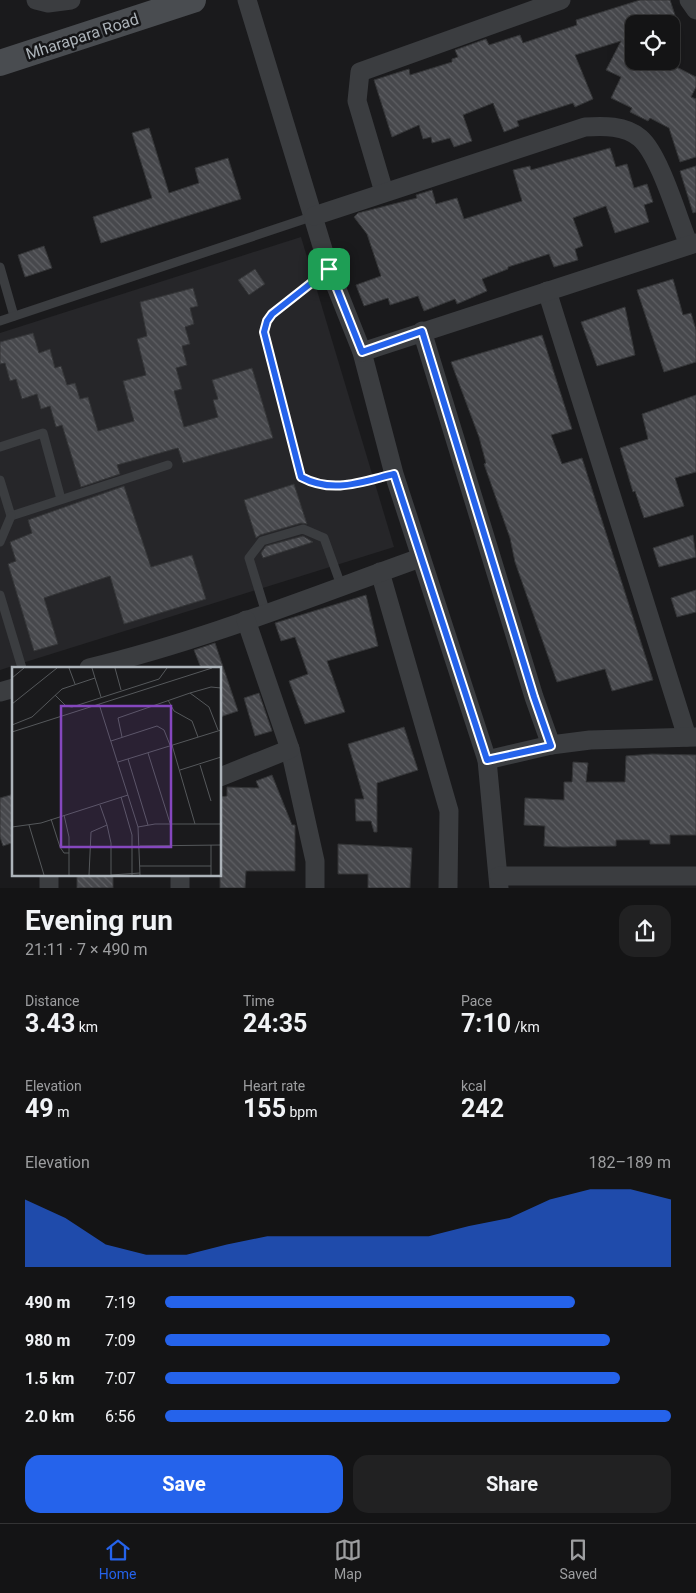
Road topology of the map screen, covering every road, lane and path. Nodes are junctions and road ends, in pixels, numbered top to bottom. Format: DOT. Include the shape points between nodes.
graph roads {
  1 [pos="36,0"];
  2 [pos="71,0"];
  3 [pos="193,0"];
  4 [pos="246,0"];
  5 [pos="561,0"];
  6 [pos="689,0"];
  7 [pos="696,10"];
  8 [pos="0,63"];
  9 [pos="384,192"];
  10 [pos="314,216"];
  11 [pos="692,244"];
  12 [pos="0,267"];
  13 [pos="329,269"];
  14 [pos="547,291"];
  15 [pos="14,316"];
  16 [pos="0,321"];
  17 [pos="422,331"];
  18 [pos="362,352"];
  19 [pos="0,446"];
  20 [pos="168,465"];
  21 [pos="394,474"];
  22 [pos="0,480"];
  23 [pos="62,499"];
  24 [pos="10,516"];
  25 [pos="0,542"];
  26 [pos="420,558"];
  27 [pos="380,572"];
  28 [pos="342,588"];
  29 [pos="0,595"];
  30 [pos="266,613"];
  31 [pos="246,620"];
  32 [pos="22,667"];
  33 [pos="93,667"];
  34 [pos="692,737"];
  35 [pos="551,746"];
  36 [pos="290,749"];
  37 [pos="487,760"];
  38 [pos="221,777"];
  39 [pos="696,876"];
  40 [pos="499,882"];
  41 [pos="316,888"];
  42 [pos="448,888"];
  1 -- 2 [label="street" via="48,3"];
  3 -- 8 [label="main road, Mharapara Road"];
  4 -- 10 [label="street"];
  5 -- 9 [label="street" via="360,72 357,101"];
  6 -- 7 [label="street"];
  9 -- 10 [label="street"];
  9 -- 11 [label="street" via="585,127 604,126 640,137 652,151"];
  10 -- 13 [label="street"];
  10 -- 15 [label="lane"];
  11 -- 14 [label="street"];
  12 -- 15 [label="lane"];
  13 -- 18 [label="street"];
  13 -- 21 [label="lane" via="272,314 264,332 301,477 315,484 334,487"];
  14 -- 17 [label="street"];
  14 -- 34 [label="street"];
  15 -- 16 [label="lane"];
  17 -- 18 [label="street"];
  17 -- 35 [label="street"];
  18 -- 21 [label="street"];
  19 -- 23 [label="lane" via="43,433"];
  20 -- 23 [label="lane"];
  21 -- 26 [label="street"];
  22 -- 24 [label="lane"];
  23 -- 24 [label="lane"];
  24 -- 25 [label="lane"];
  26 -- 27 [label="street"];
  26 -- 37 [label="street"];
  27 -- 28 [label="street"];
  27 -- 42 [label="street" via="449,811"];
  28 -- 30 [label="street"];
  28 -- 30 [label="lane" via="324,538 303,529 262,541 249,558"];
  29 -- 32 [label="lane"];
  30 -- 31 [label="street"];
  31 -- 33 [label="street"];
  31 -- 36 [label="street"];
  34 -- 35 [label="street" via="590,740"];
  35 -- 37 [label="street"];
  36 -- 38 [label="street"];
  36 -- 41 [label="street" via="315,861"];
  37 -- 40 [label="street"];
  39 -- 40 [label="street"];
}
